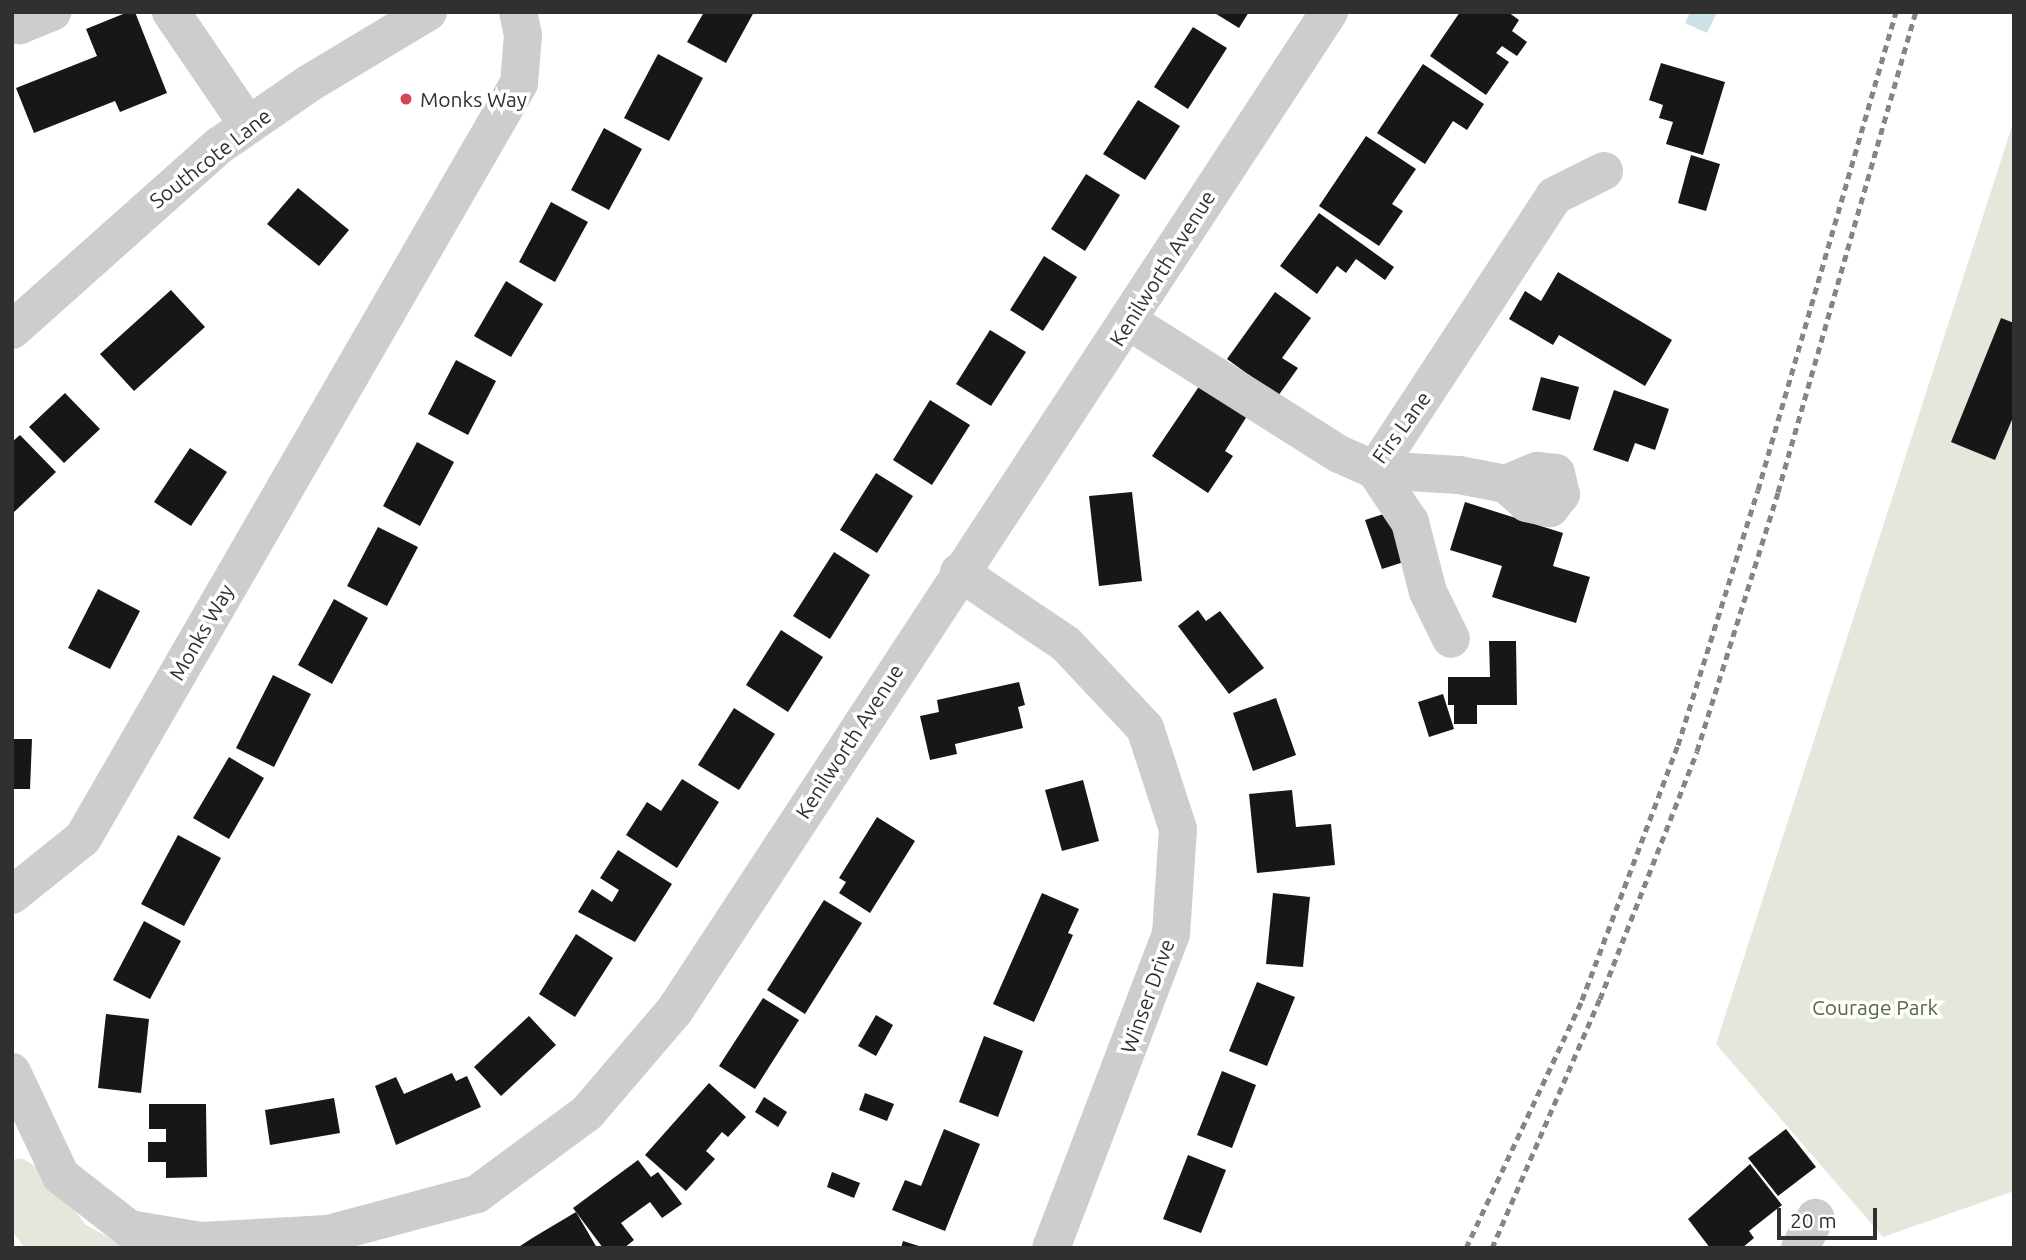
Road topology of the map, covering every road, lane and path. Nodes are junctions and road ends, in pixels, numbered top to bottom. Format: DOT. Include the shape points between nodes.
graph roads {
  1 [pos="16,12"];
  2 [pos="52,12"];
  3 [pos="428,12"];
  4 [pos="518,12"];
  5 [pos="1329,12"];
  6 [pos="175,14"];
  7 [pos="248,125"];
  8 [pos="1604,172"];
  9 [pos="1130,322"];
  10 [pos="12,330"];
  11 [pos="1375,470"];
  12 [pos="1506,484"];
  13 [pos="959,572"];
  14 [pos="1451,639"];
  15 [pos="12,894"];
  16 [pos="12,1072"];
  17 [pos="25,1139"];
  18 [pos="205,1244"];
  19 [pos="1051,1248"];
  1 -- 2 [label="street" via="20,25"];
  3 -- 7 [label="street, Southcote Lane"];
  4 -- 15 [label="street, Monks Way" via="523,35 519,83 83,838"];
  5 -- 9 [label="street, Kenilworth Avenue" via="1208,193"];
  6 -- 7 [label="street"];
  7 -- 10 [label="street, Southcote Lane" via="168,188"];
  8 -- 11 [label="street, Firs Lane" via="1554,196"];
  9 -- 11 [label="street, Firs Lane" via="1339,454"];
  9 -- 13 [label="street, Kenilworth Avenue"];
  11 -- 12 [label="street" via="1459,475"];
  11 -- 14 [label="street" via="1410,522 1428,592"];
  13 -- 18 [label="street, Kenilworth Avenue" via="675,1010 587,1113 477,1194 328,1234"];
  13 -- 19 [label="street, Winser Drive" via="1066,644 1145,728 1178,829 1171,934"];
  16 -- 17 [label="street, Kenilworth Avenue"];
  17 -- 18 [label="street, Kenilworth Avenue" via="61,1176 129,1229"];
}
